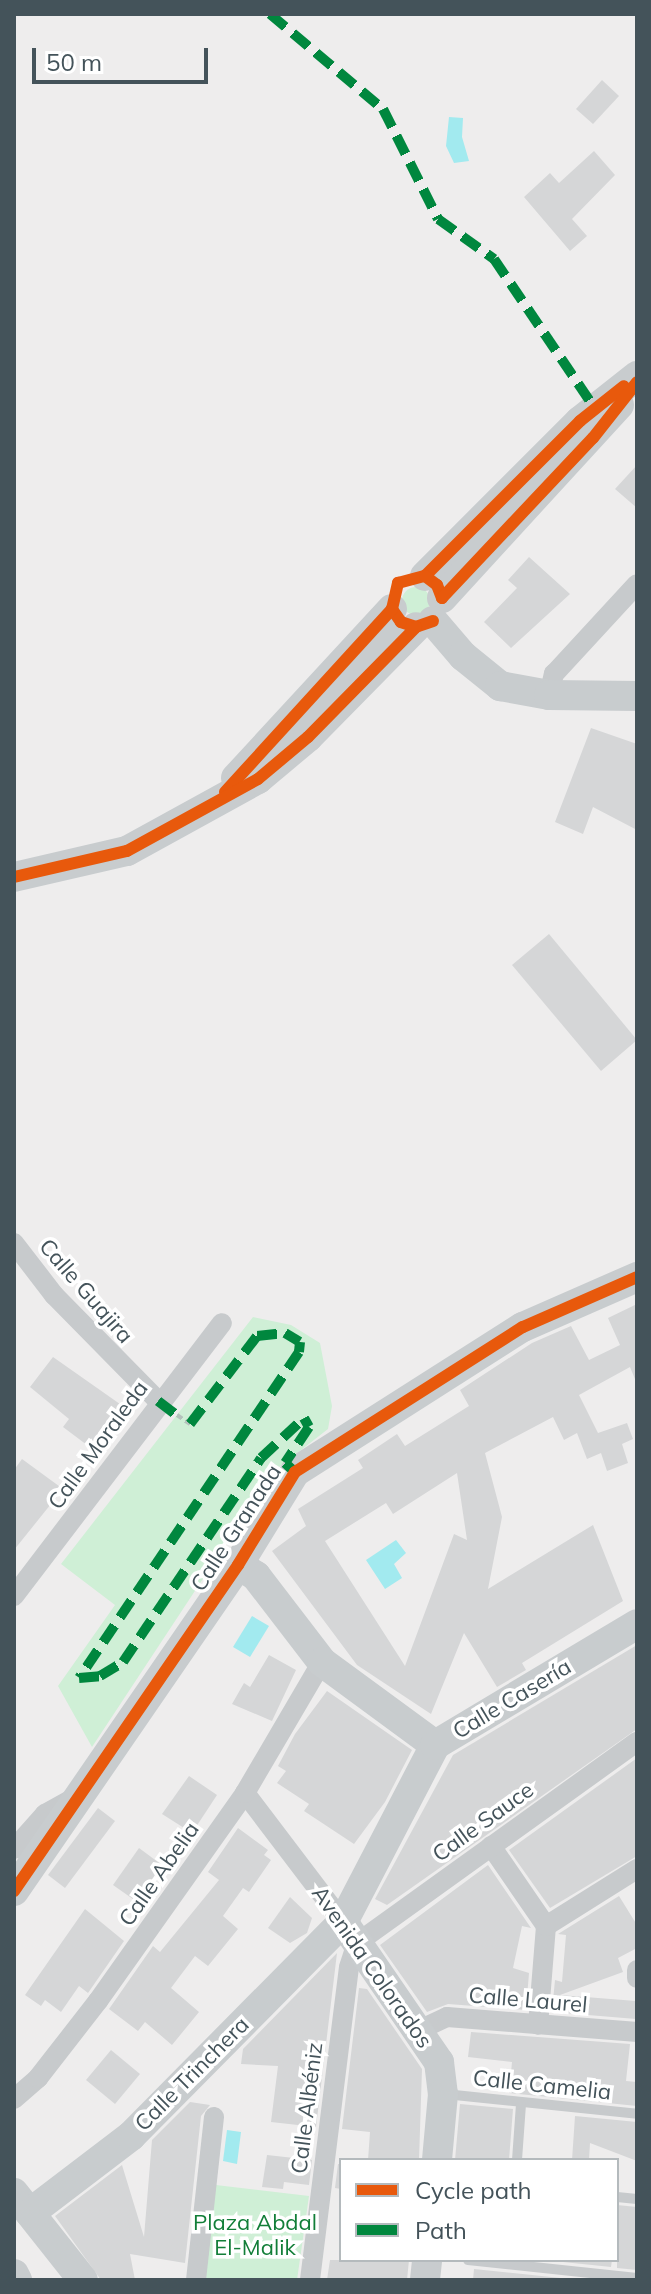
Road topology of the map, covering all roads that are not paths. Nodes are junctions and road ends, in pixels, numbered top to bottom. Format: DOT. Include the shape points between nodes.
graph roads {
  1 [pos="637,379"];
  2 [pos="637,584"];
  3 [pos="421,606"];
  4 [pos="549,695"];
  5 [pos="637,696"];
  6 [pos="14,877"];
  7 [pos="14,1243"];
  8 [pos="637,1277"];
  9 [pos="222,1323"];
  10 [pos="167,1408"];
  11 [pos="238,1565"];
  12 [pos="14,1596"];
  13 [pos="637,1624"];
  14 [pos="322,1662"];
  15 [pos="637,1742"];
  16 [pos="435,1745"];
  17 [pos="82,1793"];
  18 [pos="245,1793"];
  19 [pos="491,1846"];
  20 [pos="14,1849"];
  21 [pos="637,1869"];
  22 [pos="14,1891"];
  23 [pos="546,1926"];
  24 [pos="350,1932"];
  25 [pos="637,1970"];
  26 [pos="637,1978"];
  27 [pos="538,2025"];
  28 [pos="417,2031"];
  29 [pos="637,2032"];
  30 [pos="443,2094"];
  31 [pos="14,2099"];
  32 [pos="521,2104"];
  33 [pos="637,2114"];
  34 [pos="214,2117"];
  35 [pos="437,2158"];
  36 [pos="517,2158"];
  37 [pos="22,2203"];
  38 [pos="487,2262"];
  39 [pos="14,2274"];
  40 [pos="637,2278"];
  41 [pos="17,2280"];
  42 [pos="83,2280"];
  43 [pos="196,2280"];
  44 [pos="310,2280"];
  1 -- 3 [label="street" via="580,421"];
  2 -- 4 [label="street" via="554,674"];
  3 -- 4 [label="street" via="463,656 500,686"];
  3 -- 6 [label="street" via="219,800 127,851"];
  4 -- 5 [label="street"];
  7 -- 10 [label="street, Calle Guajira" via="54,1295"];
  8 -- 11 [label="street, Calle Granada" via="523,1327 295,1472"];
  9 -- 10 [label="street, Calle Moraleda"];
  10 -- 12 [label="street, Calle Moraleda" via="138,1437"];
  11 -- 14 [label="street" via="256,1576"];
  11 -- 17 [label="street, Calle Granada"];
  13 -- 16 [label="street, Calle Casería"];
  14 -- 16 [label="street"];
  14 -- 18 [label="street, Calle Abelia"];
  15 -- 19 [label="street, Calle Sauce"];
  16 -- 24 [label="street, Calle Casería"];
  17 -- 20 [label="street" via="45,1814"];
  17 -- 22 [label="street, Calle Granada"];
  18 -- 24 [label="street, Avenida Colorados"];
  18 -- 31 [label="street, Calle Abelia" via="98,2001 38,2078"];
  19 -- 23 [label="street"];
  19 -- 24 [label="street, Calle Sauce"];
  21 -- 23 [label="street"];
  23 -- 27 [label="street"];
  24 -- 28 [label="street, Avenida Colorados"];
  24 -- 37 [label="street, Calle Trinchera" via="131,2136"];
  24 -- 44 [label="street, Calle Albéniz"];
  25 -- 26 [label="street"];
  27 -- 28 [label="street, Calle Laurel" via="447,2017"];
  27 -- 29 [label="street, Calle Laurel"];
  28 -- 30 [label="street, Avenida Colorados" via="439,2062"];
  30 -- 32 [label="lane, Calle Camelia"];
  30 -- 35 [label="street, Avenida Colorados"];
  32 -- 33 [label="lane, Calle Camelia"];
  32 -- 36 [label="lane"];
  34 -- 43 [label="street"];
  37 -- 42 [label="street"];
  38 -- 40 [label="lane"];
  39 -- 41 [label="street"];
}
